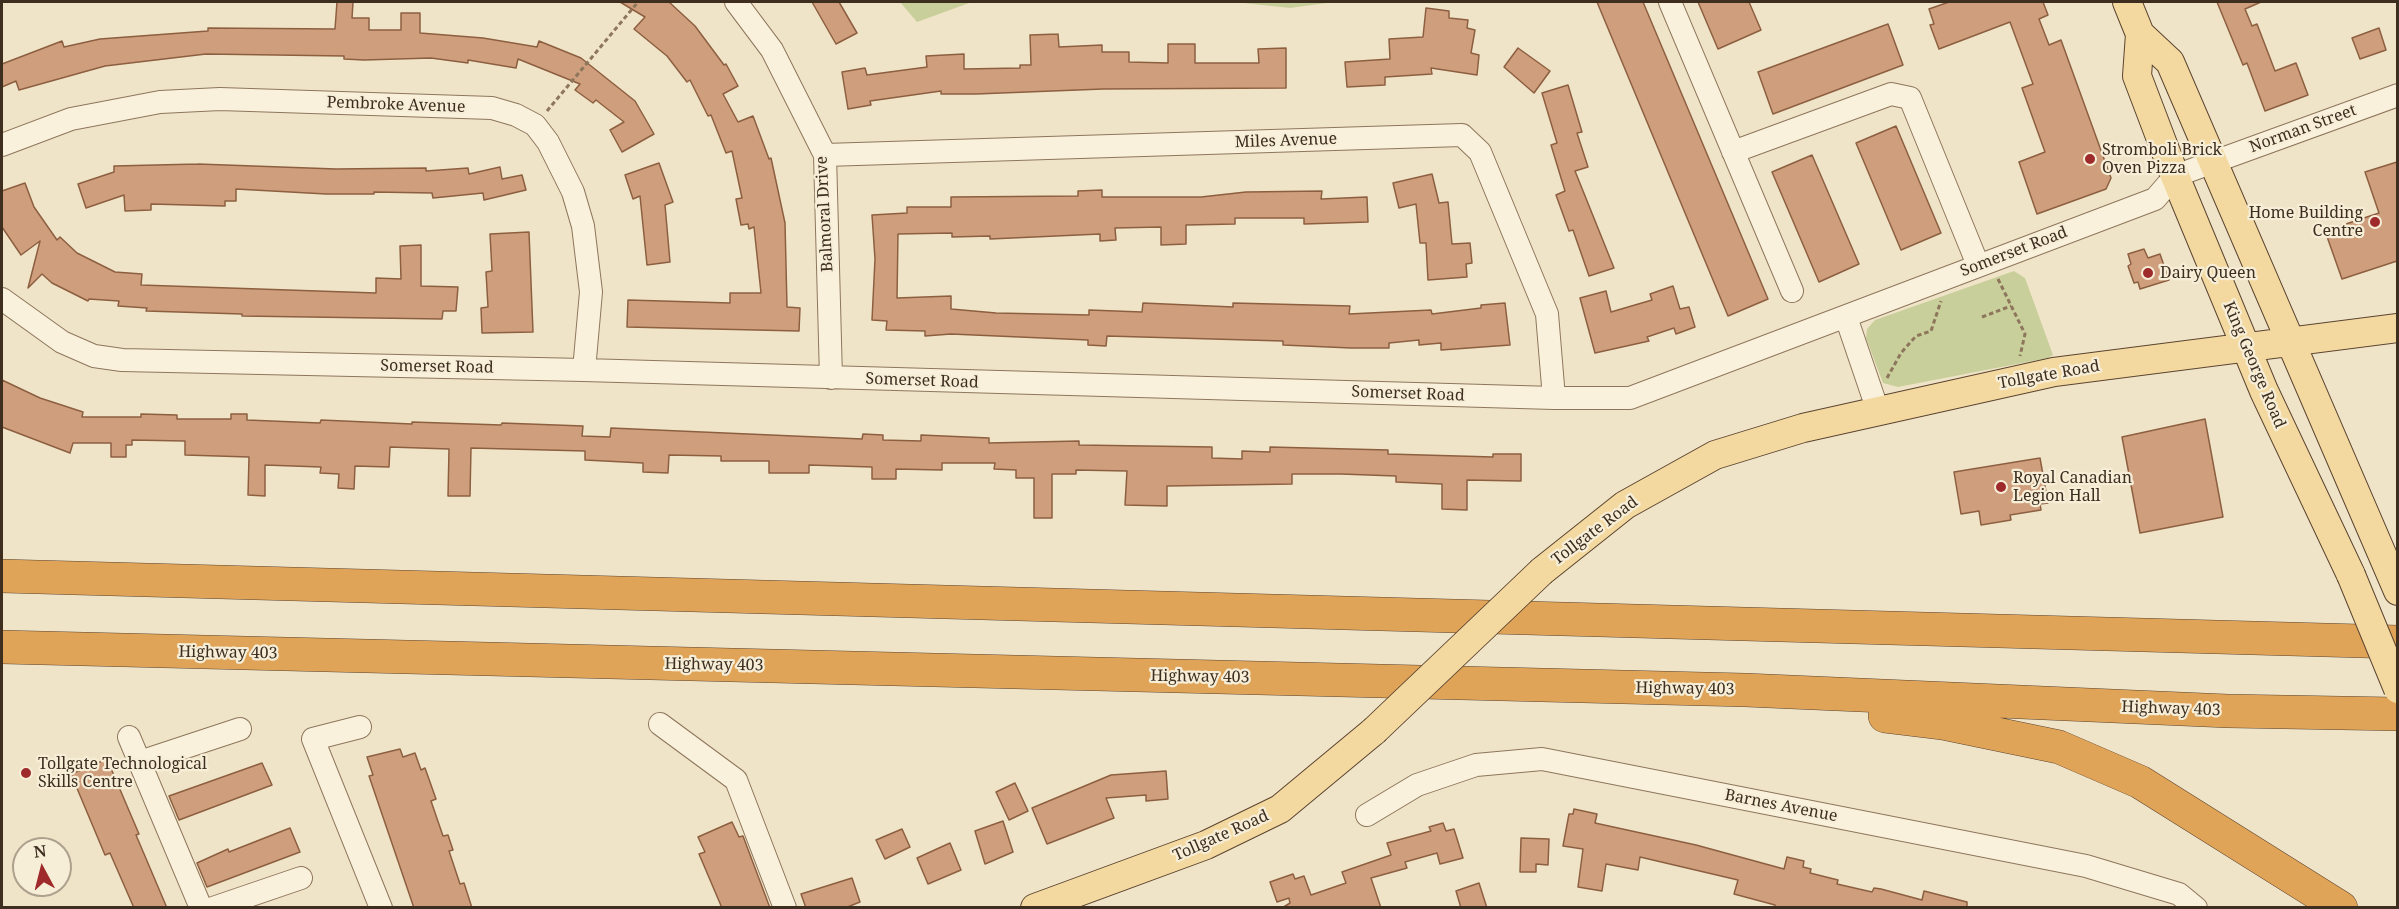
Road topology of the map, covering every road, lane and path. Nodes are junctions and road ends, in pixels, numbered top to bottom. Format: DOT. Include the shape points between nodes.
graph roads {
  1 [pos="638,2"];
  2 [pos="736,2"];
  3 [pos="1670,2"];
  4 [pos="2127,2"];
  5 [pos="2140,34"];
  6 [pos="2397,95"];
  7 [pos="535,125"];
  8 [pos="2,145"];
  9 [pos="1733,152"];
  10 [pos="825,155"];
  11 [pos="2213,162"];
  12 [pos="2175,176"];
  13 [pos="1984,263"];
  14 [pos="1950,276"];
  15 [pos="1792,291"];
  16 [pos="2,299"];
  17 [pos="2011,306"];
  18 [pos="1846,317"];
  19 [pos="1982,317"];
  20 [pos="2397,328"];
  21 [pos="2290,341"];
  22 [pos="2246,347"];
  23 [pos="584,370"];
  24 [pos="831,378"];
  25 [pos="2015,380"];
  26 [pos="1554,398"];
  27 [pos="1877,406"];
  28 [pos="2,576"];
  29 [pos="2394,583"];
  30 [pos="2397,642"];
  31 [pos="2,647"];
  32 [pos="2397,689"];
  33 [pos="1745,690"];
  34 [pos="2397,714"];
  35 [pos="660,724"];
  36 [pos="360,728"];
  37 [pos="240,729"];
  38 [pos="129,737"];
  39 [pos="140,762"];
  40 [pos="1367,815"];
  41 [pos="301,878"];
  42 [pos="201,908"];
  43 [pos="213,908"];
  44 [pos="381,908"];
  45 [pos="785,908"];
  46 [pos="1035,908"];
  47 [pos="2196,908"];
  48 [pos="2341,908"];
  1 -- 7 [label="path"];
  2 -- 10 [label="street, Balmoral Drive" via="772,50"];
  3 -- 9 [label="street"];
  4 -- 5 [label="main road, King George Road"];
  5 -- 11 [label="main road, King George Road" via="2170,62"];
  5 -- 12 [label="main road, King George Road" via="2137,76"];
  6 -- 11 [label="street, Norman Street"];
  7 -- 8 [label="street, Pembroke Avenue" via="492,108 220,99 160,102 71,119"];
  7 -- 23 [label="street" via="573,192 583,226 591,292"];
  9 -- 13 [label="street" via="1891,94 1910,98"];
  9 -- 15 [label="street"];
  10 -- 24 [label="street, Balmoral Drive"];
  10 -- 26 [label="street, Miles Avenue" via="1462,135 1480,152 1547,314"];
  11 -- 12 [label="street, Norman Street"];
  11 -- 21 [label="main road, King George Road"];
  12 -- 13 [label="street, Somerset Road" via="2155,199"];
  12 -- 22 [label="main road, King George Road"];
  13 -- 14 [label="street, Somerset Road"];
  13 -- 17 [label="path"];
  14 -- 18 [label="street, Somerset Road"];
  14 -- 27 [label="path" via="1930,330 1916,336 1901,353"];
  16 -- 23 [label="street, Somerset Road" via="62,342 94,356 122,360"];
  17 -- 19 [label="path"];
  17 -- 25 [label="path" via="2025,334"];
  18 -- 26 [label="street, Somerset Road" via="1629,398"];
  18 -- 27 [label="street"];
  20 -- 21 [label="main road, Tollgate Road"];
  21 -- 22 [label="main road, Tollgate Road"];
  21 -- 29 [label="main road, King George Road"];
  22 -- 25 [label="main road, Tollgate Road"];
  22 -- 32 [label="main road, King George Road, bridge" via="2351,575"];
  23 -- 24 [label="street, Somerset Road"];
  24 -- 26 [label="street, Somerset Road"];
  25 -- 27 [label="main road, Tollgate Road"];
  27 -- 46 [label="main road, Tollgate Road, bridge" via="1715,455 1624,505 1542,571 1374,731 1280,809 1206,845"];
  28 -- 30 [label="highway"];
  31 -- 33 [label="highway, Highway 403"];
  33 -- 34 [label="highway, Highway 403" via="2228,711"];
  33 -- 48 [label="highway" via="1792,706 1943,723 2059,747 2140,782"];
  35 -- 45 [label="street" via="736,780"];
  36 -- 44 [label="street" via="313,739"];
  37 -- 39 [label="street"];
  38 -- 39 [label="street"];
  39 -- 42 [label="street"];
  40 -- 47 [label="street, Barnes Avenue" via="1417,785 1476,765 1542,759 2086,867 2179,894"];
  41 -- 43 [label="street"];
}
